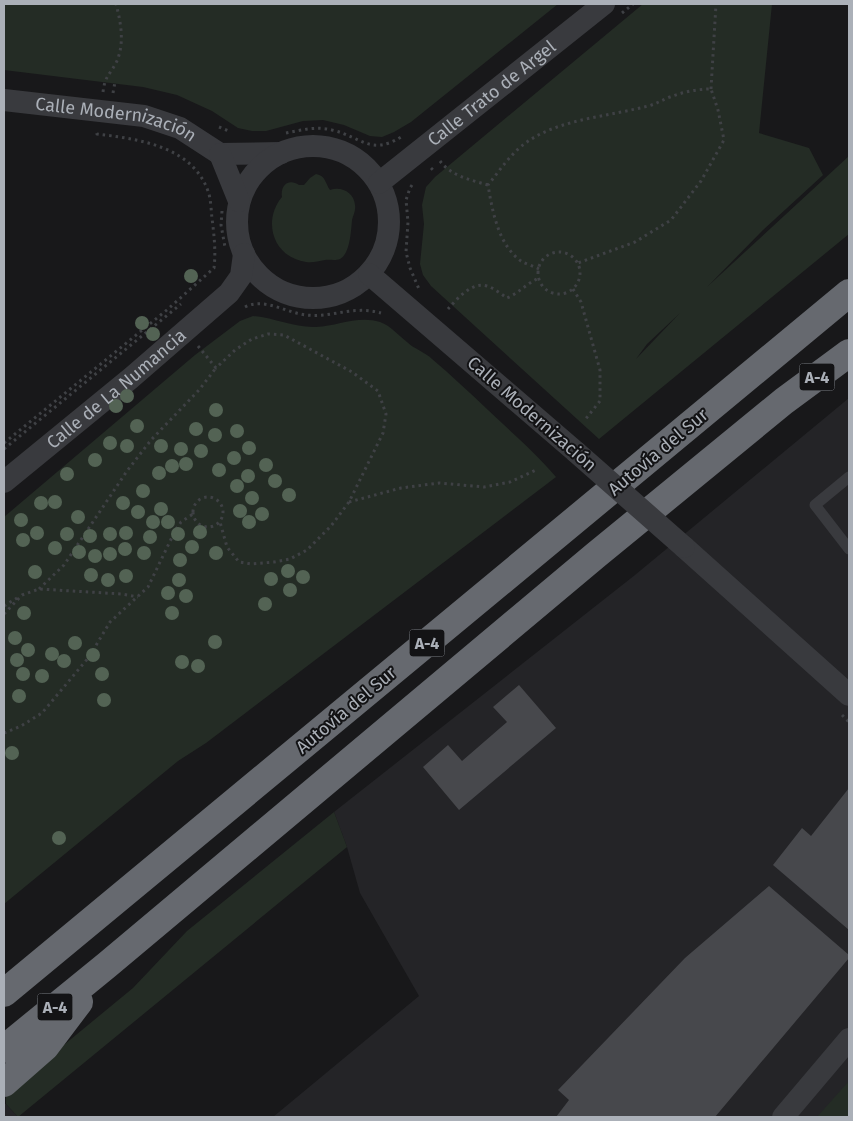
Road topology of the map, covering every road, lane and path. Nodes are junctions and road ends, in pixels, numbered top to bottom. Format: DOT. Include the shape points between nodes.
graph roads {
  1 [pos="116,4"];
  2 [pos="604,4"];
  3 [pos="716,4"];
  4 [pos="115,82"];
  5 [pos="711,90"];
  6 [pos="122,96"];
  7 [pos="4,100"];
  8 [pos="100,111"];
  9 [pos="217,126"];
  10 [pos="231,133"];
  11 [pos="280,144"];
  12 [pos="220,154"];
  13 [pos="426,160"];
  14 [pos="435,172"];
  15 [pos="416,180"];
  16 [pos="379,183"];
  17 [pos="488,185"];
  18 [pos="230,204"];
  19 [pos="235,252"];
  20 [pos="578,263"];
  21 [pos="539,269"];
  22 [pos="369,274"];
  23 [pos="539,278"];
  24 [pos="270,285"];
  25 [pos="573,289"];
  26 [pos="420,291"];
  27 [pos="849,293"];
  28 [pos="189,299"];
  29 [pos="233,302"];
  30 [pos="181,305"];
  31 [pos="448,309"];
  32 [pos="385,314"];
  33 [pos="195,322"];
  34 [pos="200,348"];
  35 [pos="849,348"];
  36 [pos="849,354"];
  37 [pos="216,368"];
  38 [pos="784,401"];
  39 [pos="584,421"];
  40 [pos="4,442"];
  41 [pos="4,449"];
  42 [pos="538,469"];
  43 [pos="849,477"];
  44 [pos="4,482"];
  45 [pos="349,502"];
  46 [pos="193,514"];
  47 [pos="220,522"];
  48 [pos="849,549"];
  49 [pos="39,589"];
  50 [pos="22,595"];
  51 [pos="138,597"];
  52 [pos="4,606"];
  53 [pos="4,614"];
  54 [pos="849,695"];
  55 [pos="4,733"];
  56 [pos="107,965"];
  57 [pos="4,993"];
  58 [pos="849,1039"];
  59 [pos="4,1049"];
  60 [pos="4,1083"];
  61 [pos="783,1117"];
  1 -- 8 [label="path" via="122,23 121,45 116,62 105,79"];
  2 -- 13 [label="street, Calle Trato de Argel"];
  3 -- 5 [label="path"];
  4 -- 6 [label="path" via="113,94"];
  5 -- 17 [label="path" via="696,89 650,106 550,130 527,142"];
  5 -- 20 [label="path" via="724,140 701,181 671,220 635,242"];
  7 -- 8 [label="street, Calle Modernización"];
  8 -- 12 [label="street, Calle Modernización" via="144,116 180,128"];
  8 -- 40 [label="path" via="98,134 158,146 186,160 200,174 209,192 216,251 214,268"];
  9 -- 10 [label="path"];
  11 -- 12 [label="street"];
  11 -- 13 [label="path" via="303,129 330,129 372,146 391,143 406,134"];
  11 -- 16 [label="street" via="325,146 346,153 365,166"];
  11 -- 18 [label="street"];
  12 -- 18 [label="street"];
  13 -- 14 [label="path"];
  13 -- 16 [label="street, Calle Trato de Argel"];
  13 -- 17 [label="path"];
  15 -- 26 [label="path" via="406,200 406,252"];
  16 -- 22 [label="street" via="388,206 389,231 382,254"];
  17 -- 21 [label="path" via="492,212 509,248 520,260"];
  18 -- 19 [label="street" via="237,219"];
  18 -- 19 [label="path" via="221,225"];
  19 -- 24 [label="street"];
  19 -- 29 [label="street, Calle de La Numancia" via="241,276"];
  20 -- 21 [label="path" via="567,254 553,253 546,256"];
  20 -- 25 [label="path" via="580,277"];
  21 -- 23 [label="path"];
  22 -- 24 [label="street" via="352,288 332,296 310,298 289,294"];
  22 -- 54 [label="street, Calle Modernización, bridge" via="576,452"];
  23 -- 25 [label="path" via="553,293 567,293"];
  23 -- 31 [label="path" via="507,298 480,284 462,294"];
  24 -- 29 [label="street, Calle de La Numancia"];
  25 -- 39 [label="path" via="581,302 600,370 600,401"];
  27 -- 57 [label="highway, Autovía del Sur / A-4"];
  28 -- 30 [label="path"];
  29 -- 32 [label="path" via="260,303 307,315 353,309"];
  29 -- 33 [label="street, Calle de La Numancia"];
  30 -- 33 [label="path"];
  30 -- 41 [label="path"];
  33 -- 44 [label="street, Calle de La Numancia"];
  34 -- 37 [label="path"];
  35 -- 38 [label="highway"];
  36 -- 38 [label="highway, A-4"];
  37 -- 45 [label="path" via="235,350 252,340 268,334 284,335 352,372 378,391 386,414 383,433"];
  37 -- 49 [label="path" via="127,471 64,565"];
  38 -- 56 [label="highway, A-4"];
  42 -- 45 [label="path" via="510,482 484,487 439,482"];
  43 -- 48 [label="lane" via="815,505"];
  45 -- 47 [label="path" via="307,550 290,559 274,562 239,562 227,547"];
  46 -- 47 [label="path" via="202,526 212,527"];
  46 -- 47 [label="path" via="198,500 212,497 223,507"];
  46 -- 51 [label="path" via="175,531 148,587"];
  49 -- 50 [label="path"];
  49 -- 51 [label="path"];
  50 -- 52 [label="path"];
  50 -- 53 [label="path"];
  51 -- 55 [label="path" via="110,622 88,657 42,713"];
  56 -- 59 [label="highway, A-4"];
  56 -- 60 [label="highway" via="44,1047"];
  58 -- 61 [label="street"];
}
